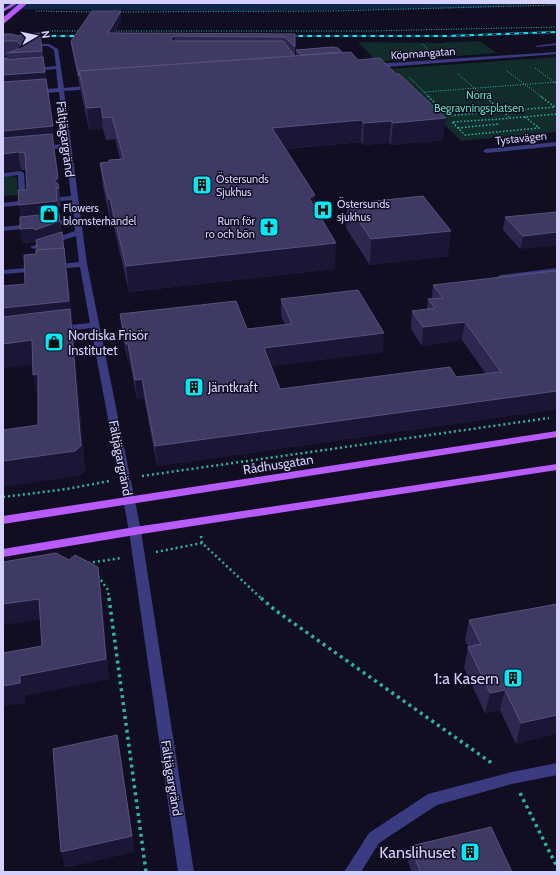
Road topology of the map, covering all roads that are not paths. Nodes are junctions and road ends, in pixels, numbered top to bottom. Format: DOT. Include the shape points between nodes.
graph roads {
  1 [pos="16,3"];
  2 [pos="25,3"];
  3 [pos="3,11"];
  4 [pos="3,21"];
  5 [pos="557,44"];
  6 [pos="3,46"];
  7 [pos="537,46"];
  8 [pos="557,53"];
  9 [pos="3,59"];
  10 [pos="5,65"];
  11 [pos="57,67"];
  12 [pos="366,67"];
  13 [pos="28,69"];
  14 [pos="14,70"];
  15 [pos="99,86"];
  16 [pos="60,90"];
  17 [pos="24,92"];
  18 [pos="557,144"];
  19 [pos="68,146"];
  20 [pos="32,149"];
  21 [pos="486,151"];
  22 [pos="3,175"];
  23 [pos="74,198"];
  24 [pos="61,199"];
  25 [pos="3,205"];
  26 [pos="77,221"];
  27 [pos="3,228"];
  28 [pos="78,233"];
  29 [pos="34,247"];
  30 [pos="83,264"];
  31 [pos="557,270"];
  32 [pos="3,272"];
  33 [pos="501,277"];
  34 [pos="95,325"];
  35 [pos="52,330"];
  36 [pos="557,434"];
  37 [pos="557,467"];
  38 [pos="130,501"];
  39 [pos="3,520"];
  40 [pos="135,531"];
  41 [pos="3,553"];
  42 [pos="557,769"];
  43 [pos="186,872"];
  44 [pos="352,872"];
  1 -- 3 [label="main road"];
  2 -- 4 [label="main road, bridge"];
  5 -- 7 [label="street"];
  6 -- 11 [label="street, Fältjägargränd" via="53,46 56,49"];
  8 -- 12 [label="street, Köpmangatan"];
  9 -- 10 [label="street" via="19,58 18,62"];
  10 -- 14 [label="street" via="6,71"];
  11 -- 13 [label="street"];
  11 -- 16 [label="street, Fältjägargränd"];
  15 -- 16 [label="street"];
  16 -- 17 [label="street"];
  16 -- 19 [label="street, Fältjägargränd"];
  18 -- 21 [label="street, Tystavägen"];
  19 -- 20 [label="street"];
  19 -- 23 [label="street, Fältjägargränd"];
  22 -- 25 [label="street" via="21,173 26,203"];
  23 -- 24 [label="street"];
  23 -- 26 [label="street, Fältjägargränd"];
  26 -- 27 [label="street"];
  26 -- 28 [label="street, Fältjägargränd"];
  28 -- 29 [label="street"];
  28 -- 30 [label="street, Fältjägargränd"];
  30 -- 32 [label="street"];
  30 -- 34 [label="street, Fältjägargränd"];
  31 -- 33 [label="street"];
  34 -- 35 [label="street"];
  34 -- 38 [label="street, Fältjägargränd"];
  36 -- 38 [label="main road, Rådhusgatan"];
  37 -- 40 [label="main road"];
  38 -- 39 [label="main road, Rådhusgatan"];
  38 -- 40 [label="street, Fältjägargränd"];
  40 -- 41 [label="main road"];
  40 -- 43 [label="street, Fältjägargränd"];
  42 -- 44 [label="street" via="434,799 374,838"];
}
